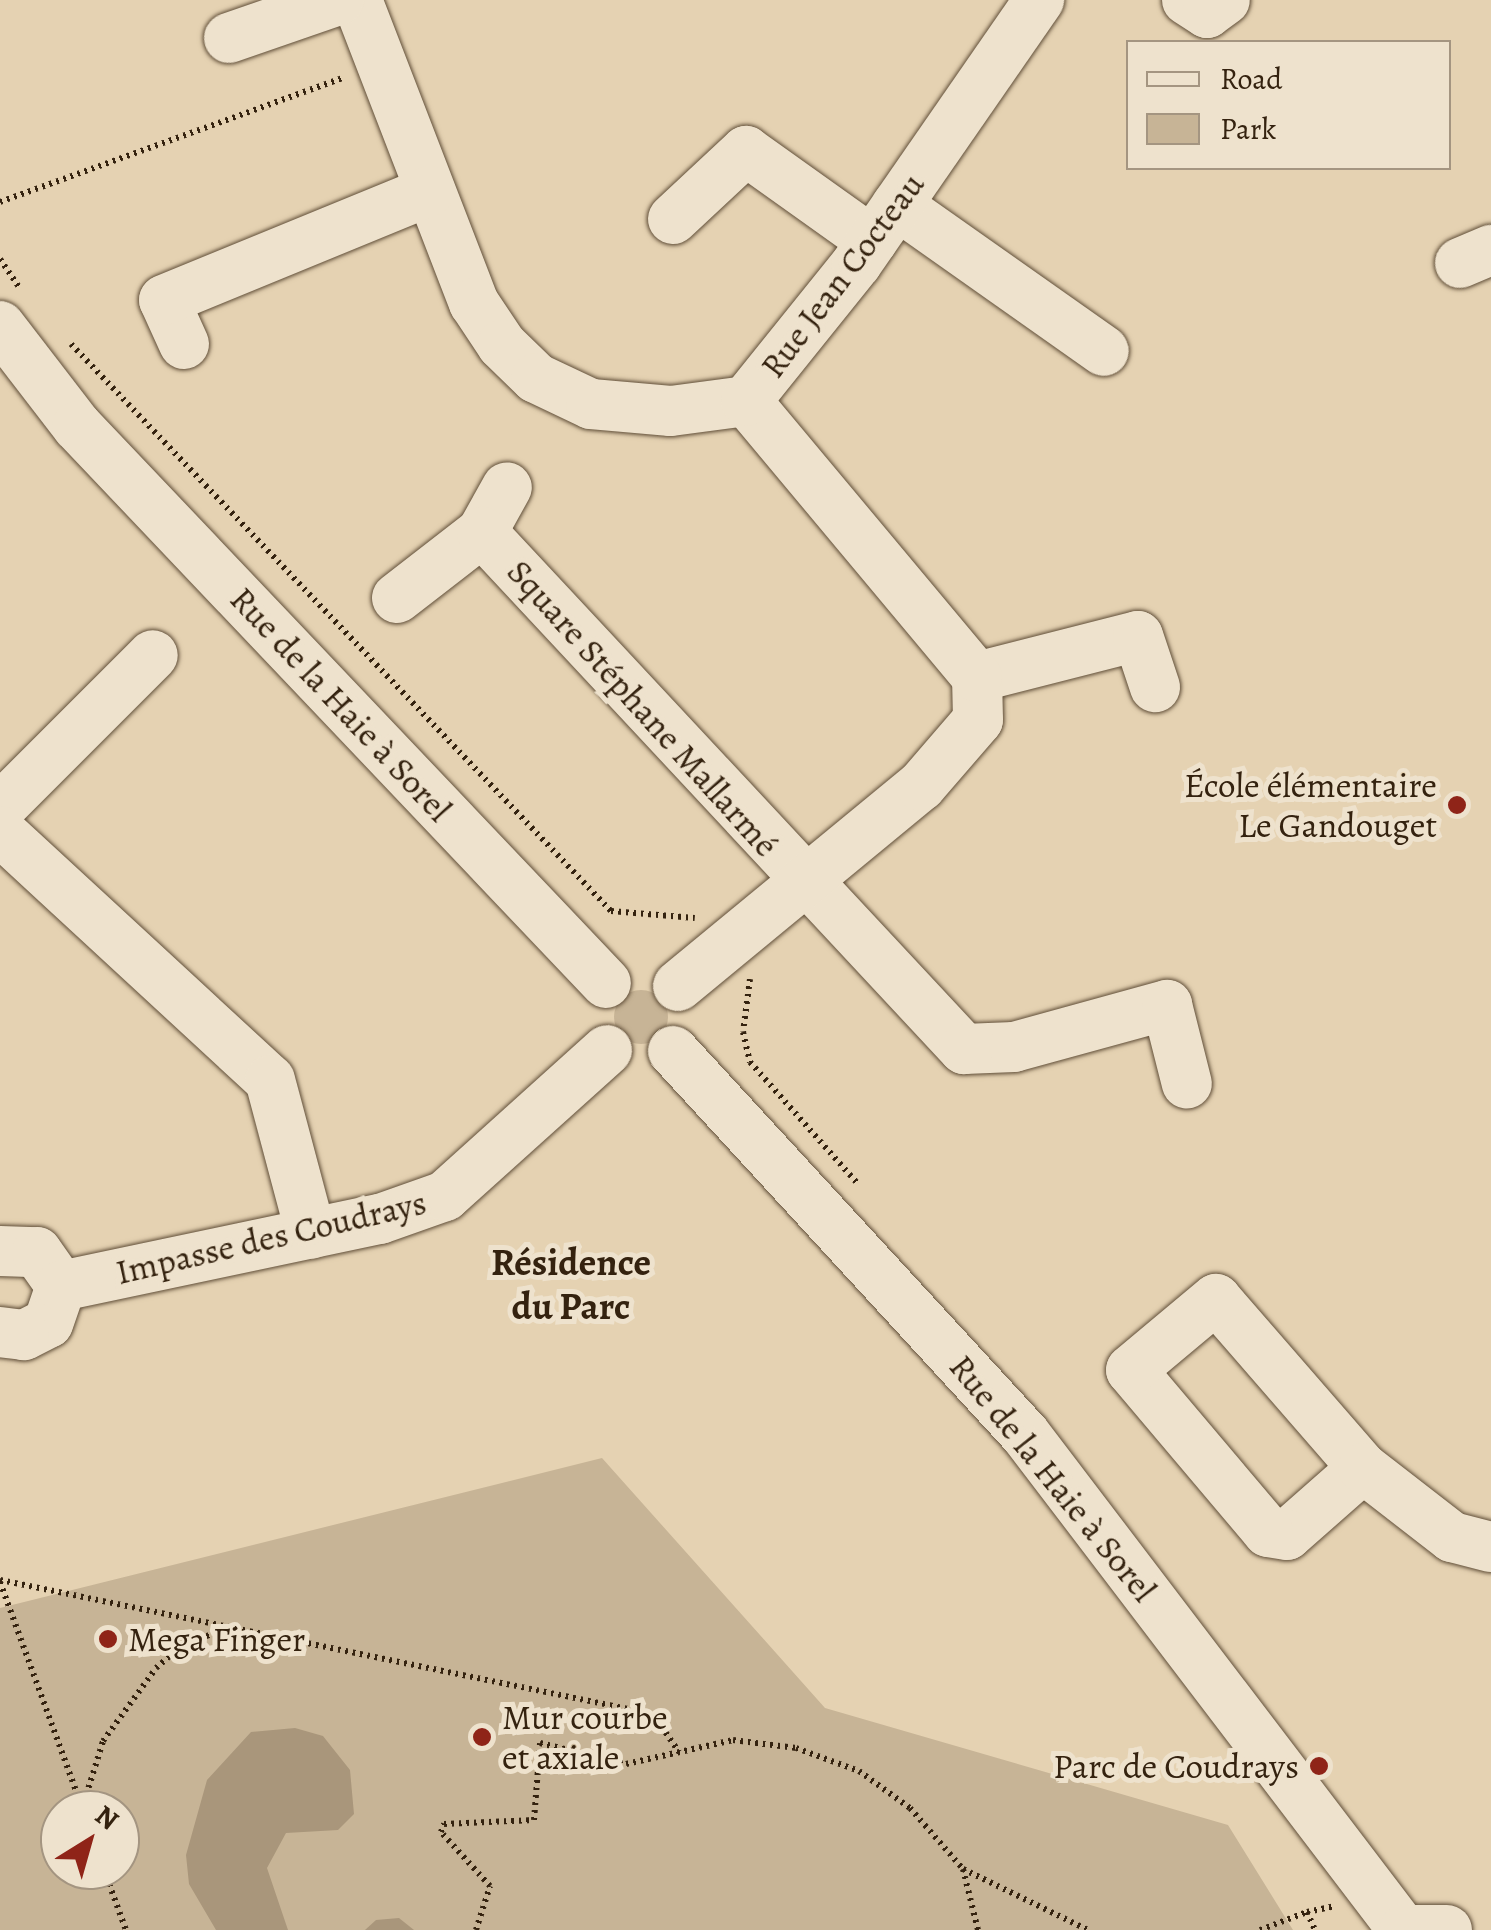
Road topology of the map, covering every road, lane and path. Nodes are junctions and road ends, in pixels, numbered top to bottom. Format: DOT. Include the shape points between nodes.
graph roads {
  1 [pos="339,0"];
  2 [pos="357,0"];
  3 [pos="1039,0"];
  4 [pos="229,38"];
  5 [pos="382,64"];
  6 [pos="430,191"];
  7 [pos="0,202"];
  8 [pos="674,219"];
  9 [pos="885,223"];
  10 [pos="0,326"];
  11 [pos="56,328"];
  12 [pos="184,344"];
  13 [pos="1104,351"];
  14 [pos="0,365"];
  15 [pos="746,401"];
  16 [pos="77,426"];
  17 [pos="507,487"];
  18 [pos="482,532"];
  19 [pos="398,598"];
  20 [pos="153,654"];
  21 [pos="977,677"];
  22 [pos="1155,687"];
  23 [pos="0,808"];
  24 [pos="0,830"];
  25 [pos="804,885"];
  26 [pos="740,934"];
  27 [pos="606,983"];
  28 [pos="678,986"];
  29 [pos="607,1050"];
  30 [pos="674,1051"];
  31 [pos="1187,1084"];
  32 [pos="311,1234"];
  33 [pos="0,1251"];
  34 [pos="61,1286"];
  35 [pos="0,1332"];
  36 [pos="1363,1468"];
  37 [pos="1491,1547"];
  38 [pos="0,1581"];
  39 [pos="232,1628"];
  40 [pos="679,1752"];
  41 [pos="76,1790"];
  42 [pos="89,1790"];
  43 [pos="963,1869"];
  44 [pos="111,1890"];
  45 [pos="126,1930"];
  46 [pos="476,1930"];
  47 [pos="978,1930"];
  48 [pos="1088,1930"];
  49 [pos="1260,1930"];
  50 [pos="1315,1930"];
  51 [pos="1403,1930"];
  52 [pos="1447,1930"];
  1 -- 4 [label="street"];
  2 -- 5 [label="street"];
  3 -- 9 [label="street, Rue Jean Cocteau"];
  5 -- 6 [label="street"];
  5 -- 7 [label="path"];
  6 -- 12 [label="street" via="164,300"];
  6 -- 15 [label="street" via="474,303 536,378 591,404 671,411"];
  8 -- 9 [label="street" via="746,151"];
  9 -- 13 [label="street"];
  9 -- 15 [label="street, Rue Jean Cocteau"];
  10 -- 16 [label="street, Rue de la Haie à Sorel"];
  11 -- 26 [label="path" via="611,910 722,918"];
  14 -- 16 [label="street, Rue de la Haie à Sorel"];
  15 -- 21 [label="street, Rue Jean Cocteau"];
  16 -- 27 [label="street, Rue de la Haie à Sorel"];
  17 -- 18 [label="street, Square Stéphane Mallarmé"];
  18 -- 19 [label="street, Square Stéphane Mallarmé"];
  18 -- 25 [label="street, Square Stéphane Mallarmé"];
  20 -- 23 [label="street"];
  21 -- 22 [label="street" via="1138,636"];
  21 -- 25 [label="street" via="978,720 922,786"];
  24 -- 32 [label="street" via="270,1080"];
  25 -- 26 [label="street"];
  25 -- 31 [label="street, Square Stéphane Mallarmé" via="964,1049 1014,1047 1167,1006"];
  26 -- 28 [label="street"];
  27 -- 28 [label="street" via="642,968"];
  27 -- 29 [label="street" via="593,1024"];
  28 -- 30 [label="street" via="688,1012"];
  29 -- 30 [label="street" via="633,1064"];
  29 -- 32 [label="street, Impasse des Coudrays" via="445,1196"];
  30 -- 51 [label="street, Rue de la Haie à Sorel" via="1025,1434"];
  32 -- 34 [label="street, Impasse des Coudrays"];
  33 -- 34 [label="street" via="37,1252"];
  34 -- 35 [label="street" via="48,1323 24,1336"];
  36 -- 36 [label="street" via="1216,1300 1132,1362 1276,1538"];
  36 -- 37 [label="street" via="1452,1537"];
  38 -- 39 [label="path"];
  38 -- 41 [label="path"];
  39 -- 40 [label="path" via="653,1714"];
  39 -- 42 [label="path" via="185,1643 156,1668 103,1741"];
  40 -- 43 [label="path" via="733,1740 796,1748 859,1772 910,1808"];
  40 -- 46 [label="path" via="626,1764 540,1743 534,1820 444,1824 441,1832 490,1886"];
  43 -- 47 [label="path"];
  43 -- 48 [label="path"];
  44 -- 45 [label="path"];
  49 -- 50 [label="path" via="1307,1912"];
  51 -- 52 [label="street"];
}
